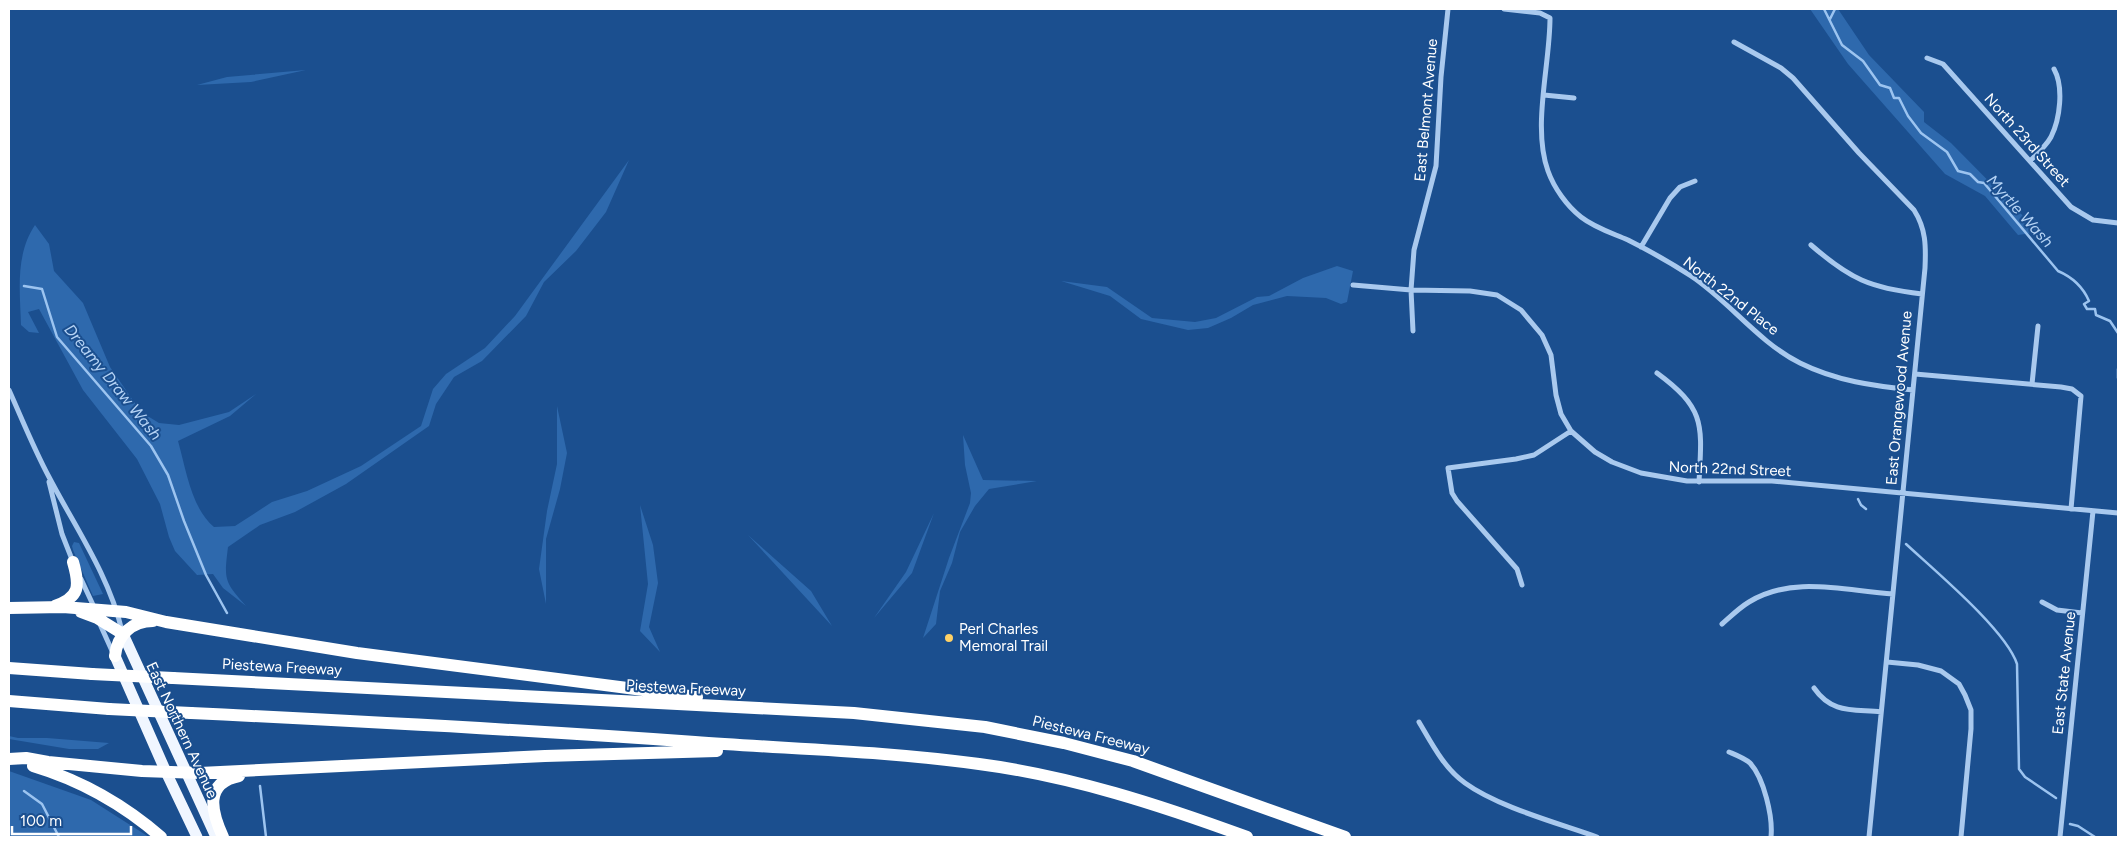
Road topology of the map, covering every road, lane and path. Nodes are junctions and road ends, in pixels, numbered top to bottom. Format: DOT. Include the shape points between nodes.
graph roads {
  1 [pos="1448,9"];
  2 [pos="1504,9"];
  3 [pos="1734,42"];
  4 [pos="1926,58"];
  5 [pos="2054,70"];
  6 [pos="1544,95"];
  7 [pos="1574,98"];
  8 [pos="2030,161"];
  9 [pos="1695,181"];
  10 [pos="2118,222"];
  11 [pos="1811,245"];
  12 [pos="1641,247"];
  13 [pos="1353,286"];
  14 [pos="1411,290"];
  15 [pos="1922,294"];
  16 [pos="2038,326"];
  17 [pos="1413,331"];
  18 [pos="1657,373"];
  19 [pos="1915,374"];
  20 [pos="2032,384"];
  21 [pos="9,390"];
  22 [pos="1913,390"];
  23 [pos="1571,432"];
  24 [pos="46,472"];
  25 [pos="1699,482"];
  26 [pos="1903,494"];
  27 [pos="2071,509"];
  28 [pos="2093,511"];
  29 [pos="2118,513"];
  30 [pos="73,562"];
  31 [pos="1522,585"];
  32 [pos="1893,594"];
  33 [pos="2042,602"];
  34 [pos="58,607"];
  35 [pos="9,608"];
  36 [pos="117,611"];
  37 [pos="2082,613"];
  38 [pos="96,614"];
  39 [pos="171,622"];
  40 [pos="1722,624"];
  41 [pos="123,634"];
  42 [pos="114,656"];
  43 [pos="1887,662"];
  44 [pos="9,668"];
  45 [pos="1814,688"];
  46 [pos="9,702"];
  47 [pos="771,708"];
  48 [pos="1881,712"];
  49 [pos="1419,722"];
  50 [pos="775,748"];
  51 [pos="1730,752"];
  52 [pos="9,760"];
  53 [pos="166,772"];
  54 [pos="267,772"];
  55 [pos="185,773"];
  56 [pos="161,837"];
  57 [pos="198,837"];
  58 [pos="216,837"];
  59 [pos="223,837"];
  60 [pos="1247,837"];
  61 [pos="1345,837"];
  62 [pos="1597,837"];
  63 [pos="1771,837"];
  64 [pos="1869,837"];
  65 [pos="1961,837"];
  66 [pos="2060,837"];
  1 -- 14 [label="street, East Belmont Avenue" via="1436,166 1414,250"];
  2 -- 6 [label="street, North 22nd Place" via="1540,12 1550,18"];
  3 -- 15 [label="street, East Orangewood Avenue" via="1793,78 1858,153 1914,210 1925,236"];
  4 -- 8 [label="street, North 23rd Street" via="1943,64"];
  5 -- 8 [label="street" via="2059,78 2057,120 2050,139"];
  6 -- 7 [label="street"];
  6 -- 12 [label="street, North 22nd Place" via="1544,156 1548,172 1560,193 1570,207 1590,222"];
  8 -- 10 [label="street, North 23rd Street" via="2071,207 2093,220"];
  9 -- 12 [label="street" via="1680,187 1670,198"];
  11 -- 15 [label="street" via="1835,266 1862,281 1882,288"];
  12 -- 22 [label="street, North 22nd Place" via="1693,277 1765,338 1799,362 1852,382"];
  13 -- 14 [label="street, North 22nd Street"];
  14 -- 17 [label="street, East Belmont Avenue"];
  14 -- 23 [label="street, North 22nd Street" via="1497,295 1521,310 1542,335 1551,355 1561,414"];
  15 -- 19 [label="street, East Orangewood Avenue"];
  16 -- 20 [label="street"];
  18 -- 25 [label="street" via="1687,398 1696,410 1700,426"];
  19 -- 20 [label="street"];
  19 -- 22 [label="street, East Orangewood Avenue"];
  20 -- 27 [label="street" via="2072,389 2081,396"];
  21 -- 24 [label="street"];
  22 -- 26 [label="street, East Orangewood Avenue"];
  23 -- 25 [label="street, North 22nd Street" via="1612,462 1662,478"];
  23 -- 31 [label="street" via="1534,455 1448,468 1452,493 1457,501 1517,569"];
  24 -- 30 [label="street"];
  24 -- 36 [label="street" via="80,532"];
  25 -- 26 [label="street, North 22nd Street" via="1772,481"];
  26 -- 27 [label="street, North 22nd Street"];
  26 -- 32 [label="street, East Orangewood Avenue"];
  27 -- 28 [label="street, North 22nd Street"];
  28 -- 29 [label="street, North 22nd Street"];
  28 -- 37 [label="street, East State Avenue"];
  30 -- 34 [label="highway" via="78,579 76,592"];
  30 -- 38 [label="street"];
  32 -- 40 [label="street" via="1809,586 1783,588 1749,602"];
  32 -- 43 [label="street, East Orangewood Avenue"];
  33 -- 37 [label="street" via="2057,610"];
  34 -- 35 [label="highway"];
  34 -- 38 [label="highway"];
  36 -- 38 [label="highway"];
  36 -- 39 [label="highway"];
  36 -- 41 [label="street"];
  37 -- 66 [label="street, East State Avenue"];
  38 -- 41 [label="highway"];
  38 -- 42 [label="street"];
  39 -- 41 [label="highway" via="143,622"];
  39 -- 47 [label="highway" via="357,653"];
  41 -- 42 [label="highway"];
  41 -- 55 [label="main road, East Northern Avenue"];
  42 -- 53 [label="main road, East Northern Avenue"];
  43 -- 48 [label="street, East Orangewood Avenue"];
  43 -- 65 [label="street" via="1940,671 1959,684 1965,695 1971,710 1971,728"];
  44 -- 47 [label="highway, Piestewa Freeway, bridge"];
  45 -- 48 [label="street" via="1822,700 1834,706"];
  46 -- 50 [label="highway, bridge"];
  47 -- 61 [label="highway, Piestewa Freeway" via="985,726 1064,743 1133,761"];
  48 -- 64 [label="street, East Orangewood Avenue"];
  49 -- 62 [label="street" via="1440,758 1465,783 1500,802"];
  50 -- 54 [label="highway" via="545,756"];
  50 -- 60 [label="highway" via="940,759 1031,773 1118,794"];
  51 -- 63 [label="street" via="1750,764 1762,784 1769,808"];
  52 -- 53 [label="highway" via="26,758"];
  52 -- 56 [label="highway" via="46,770 81,785 127,811"];
  53 -- 55 [label="highway"];
  53 -- 57 [label="main road, East Northern Avenue"];
  54 -- 55 [label="highway"];
  54 -- 59 [label="highway" via="234,777 218,788 213,812"];
  55 -- 58 [label="main road, East Northern Avenue"];
}
